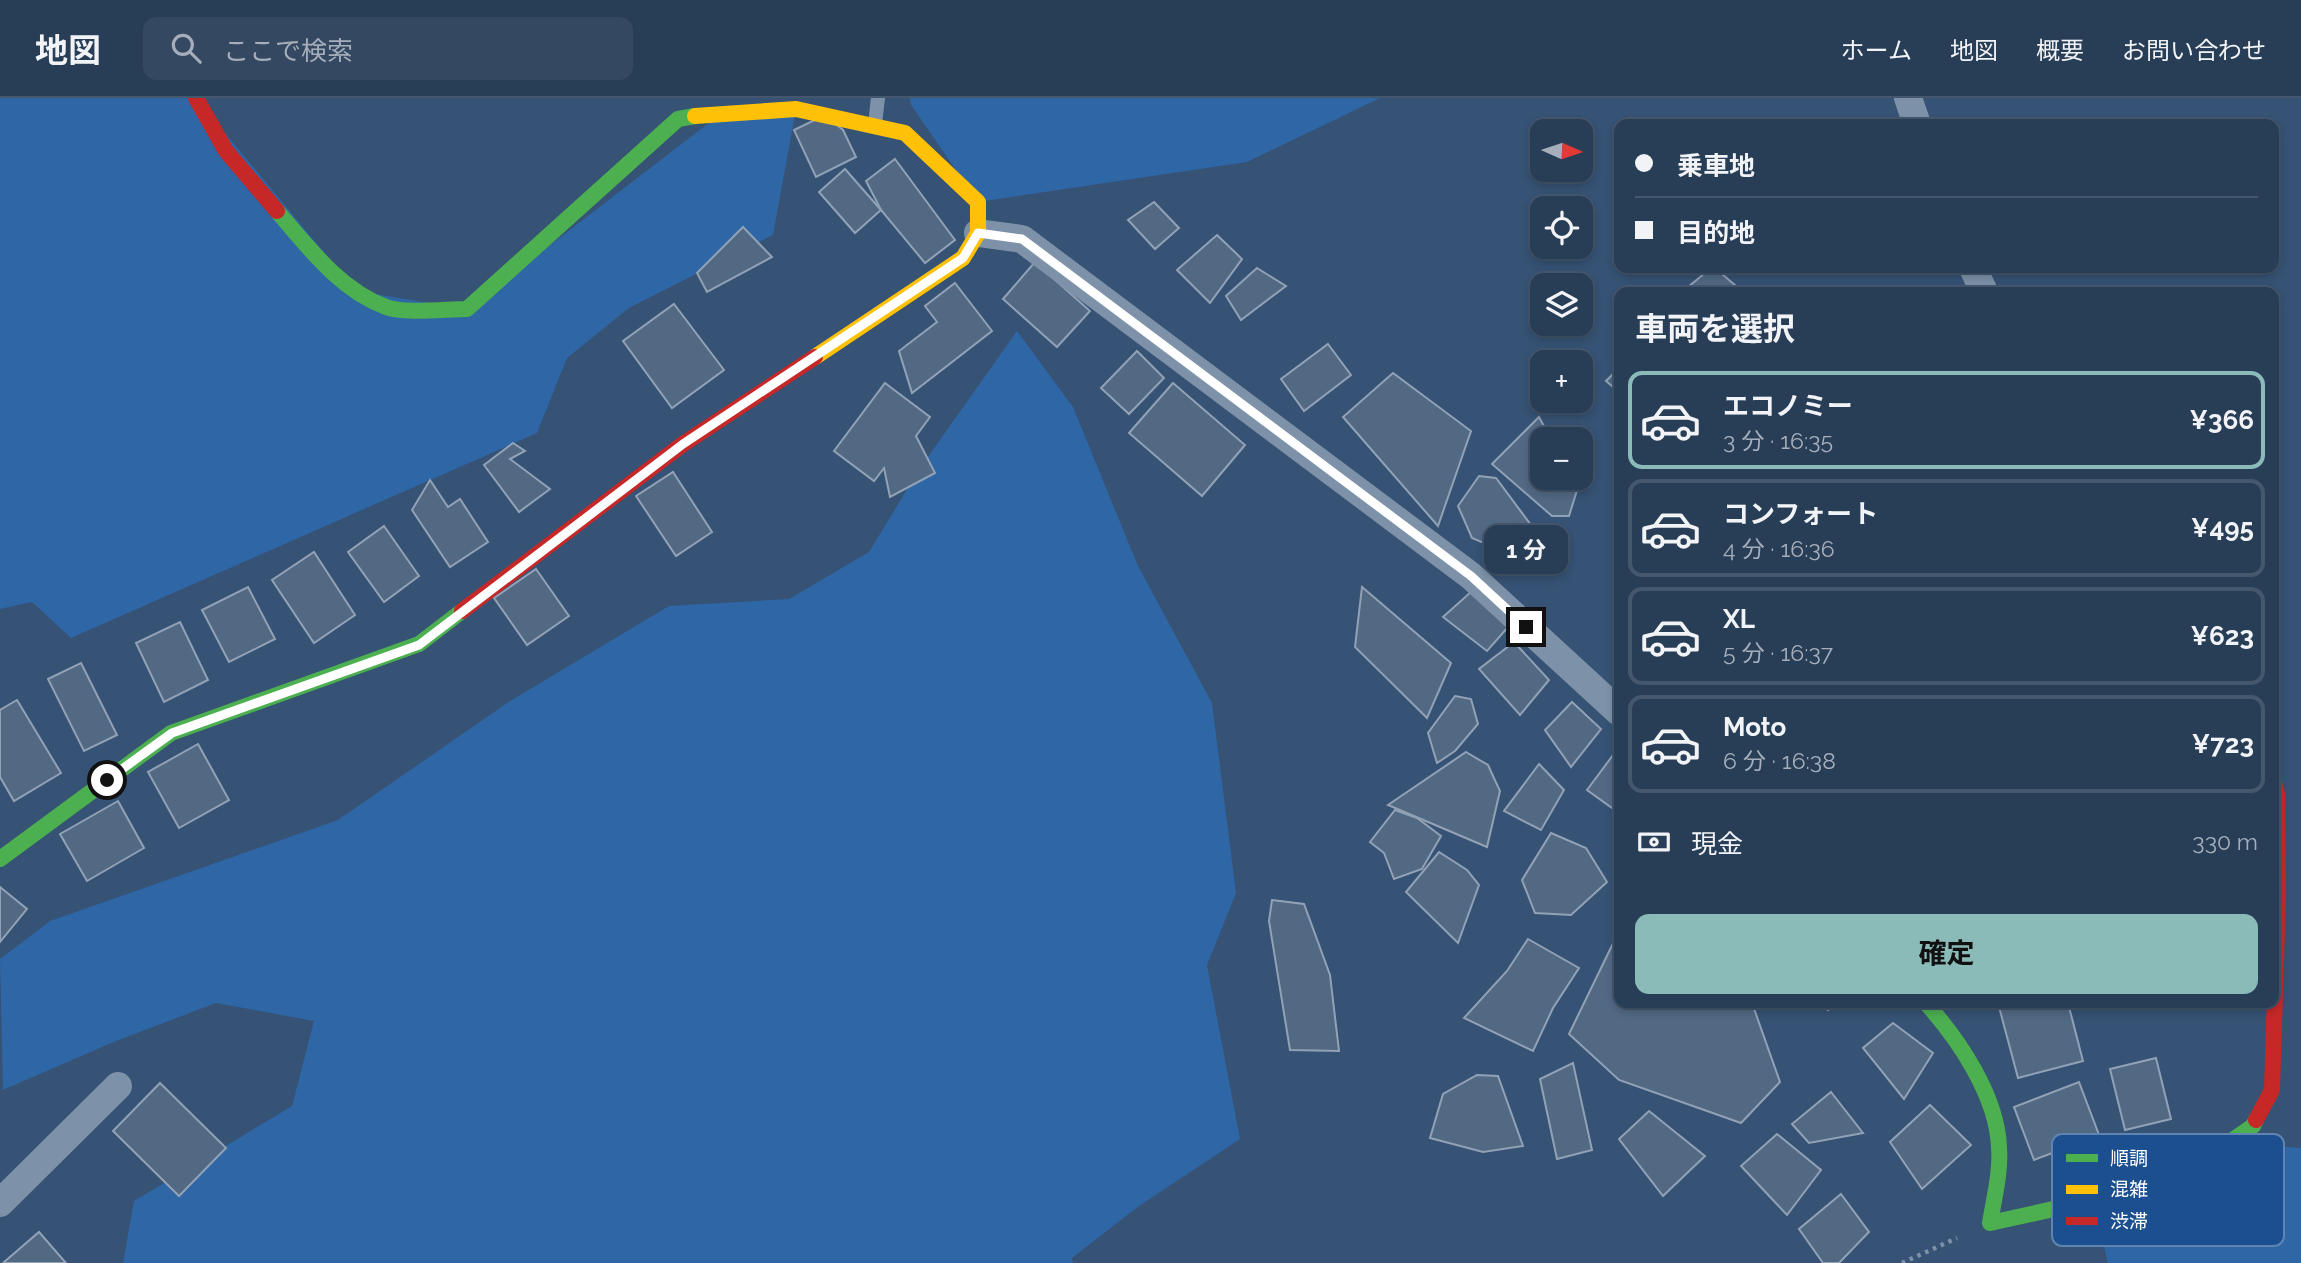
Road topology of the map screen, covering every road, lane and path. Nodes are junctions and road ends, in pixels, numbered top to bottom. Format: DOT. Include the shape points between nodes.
graph roads {
  1 [pos="196,98"];
  2 [pos="878,98"];
  3 [pos="1908,98"];
  4 [pos="1915,119"];
  5 [pos="875,127"];
  6 [pos="978,233"];
  7 [pos="1614,707"];
  8 [pos="0,859"];
  9 [pos="1931,1008"];
  10 [pos="2275,1008"];
  11 [pos="118,1086"];
  12 [pos="2241,1134"];
  13 [pos="0,1202"];
  14 [pos="2052,1209"];
  15 [pos="1990,1223"];
  16 [pos="1902,1263"];
  1 -- 5 [label="street" via="226,151 319,260 356,291 388,308 467,310 678,119 796,109"];
  2 -- 5 [label="lane"];
  3 -- 4 [label="street"];
  5 -- 6 [label="street" via="905,133 978,202"];
  6 -- 7 [label="street" via="1022,239 1471,576"];
  6 -- 8 [label="street" via="963,258 683,444 419,645 172,733"];
  9 -- 15 [label="street" via="1977,1080 1999,1143"];
  10 -- 12 [label="street" via="2272,1090 2253,1126"];
  11 -- 13 [label="street"];
  14 -- 15 [label="street"];
  15 -- 16 [label="path"];
}
